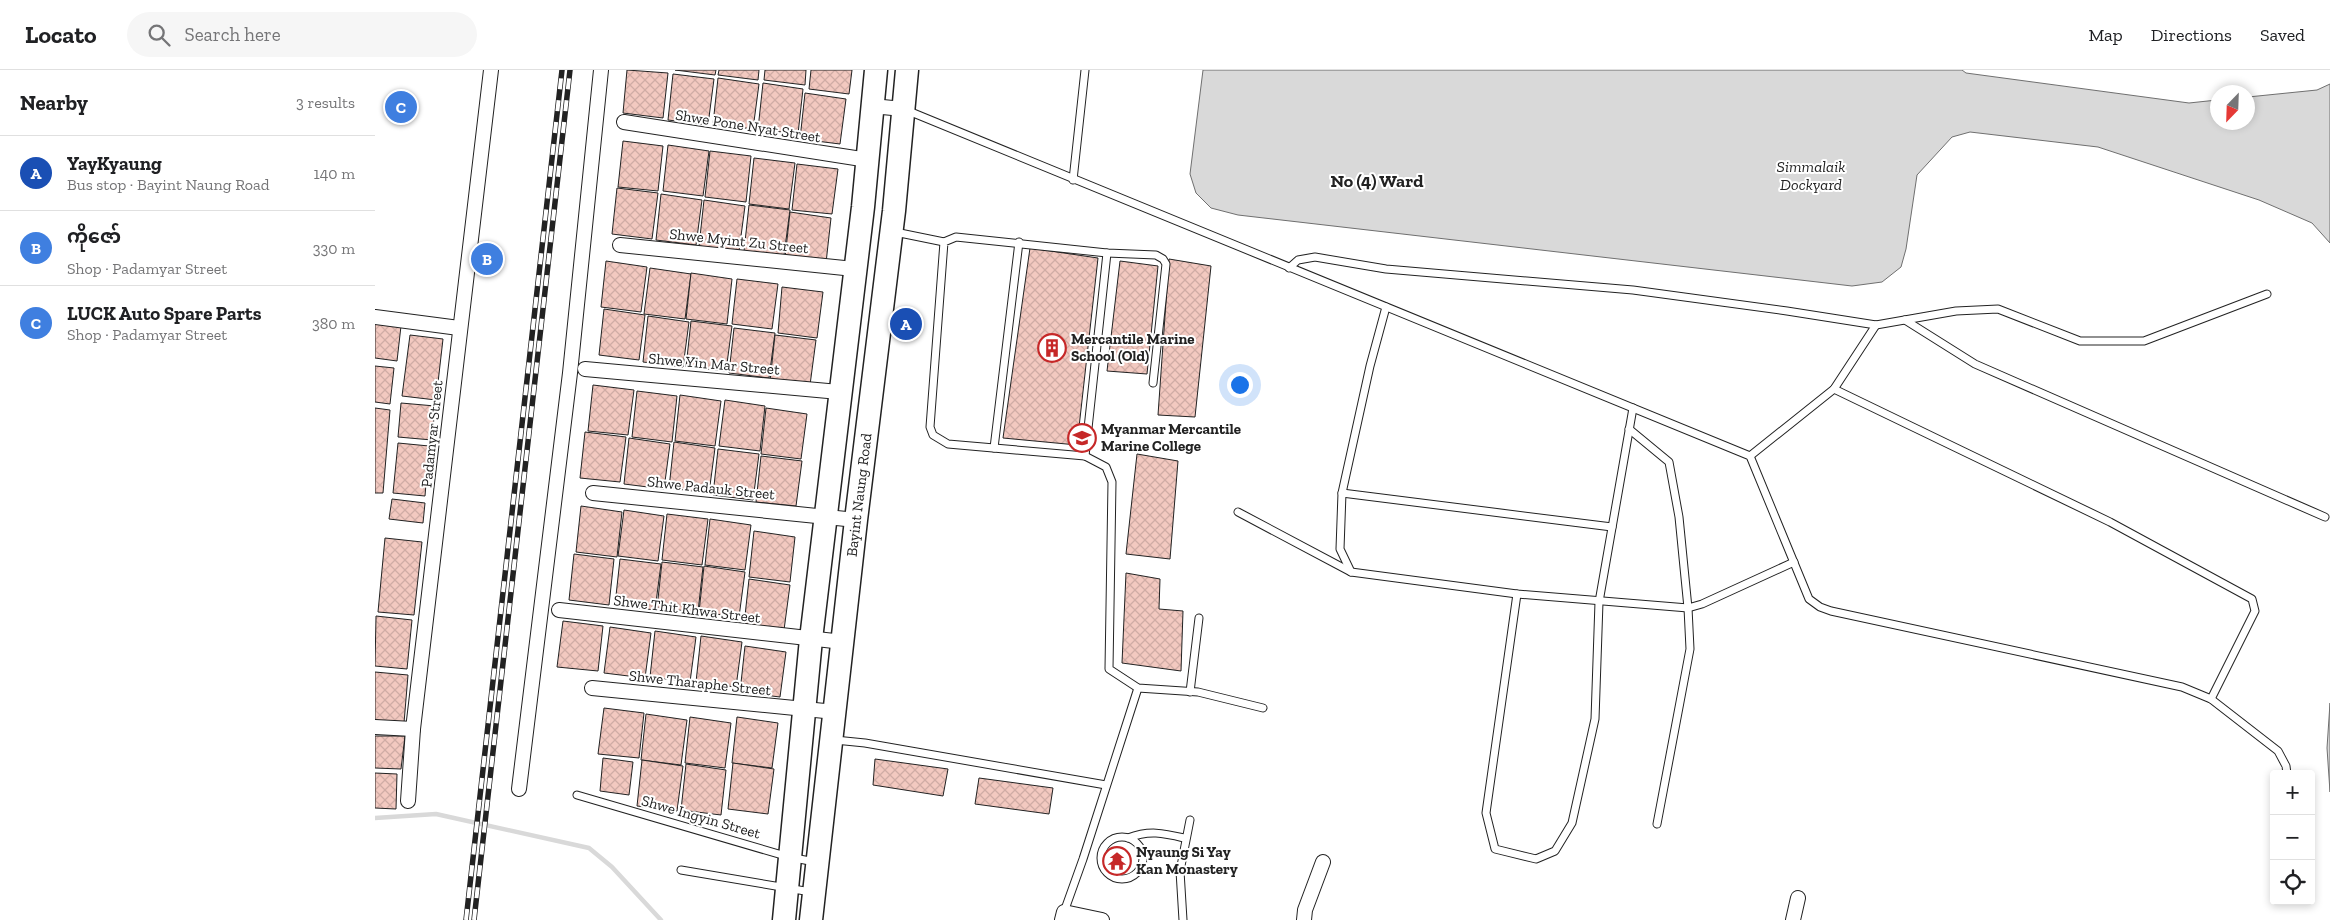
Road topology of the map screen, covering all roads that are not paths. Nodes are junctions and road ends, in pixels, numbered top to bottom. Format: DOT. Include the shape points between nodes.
graph roads {
  1 [pos="491,70"];
  2 [pos="601,70"];
  3 [pos="877,70"];
  4 [pos="907,70"];
  5 [pos="1085,70"];
  6 [pos="872,106"];
  7 [pos="903,109"];
  8 [pos="623,122"];
  9 [pos="868,160"];
  10 [pos="1073,180"];
  11 [pos="891,232"];
  12 [pos="944,242"];
  13 [pos="1019,242"];
  14 [pos="620,244"];
  15 [pos="1107,253"];
  16 [pos="1289,268"];
  17 [pos="854,269"];
  18 [pos="2267,294"];
  19 [pos="1386,307"];
  20 [pos="375,317"];
  21 [pos="1905,320"];
  22 [pos="1876,325"];
  23 [pos="459,328"];
  24 [pos="585,369"];
  25 [pos="1153,383"];
  26 [pos="1834,389"];
  27 [pos="839,392"];
  28 [pos="1633,408"];
  29 [pos="1629,429"];
  30 [pos="994,448"];
  31 [pos="1085,456"];
  32 [pos="1750,456"];
  33 [pos="593,493"];
  34 [pos="1342,493"];
  35 [pos="1238,512"];
  36 [pos="825,516"];
  37 [pos="2325,517"];
  38 [pos="856,520"];
  39 [pos="1612,527"];
  40 [pos="1794,562"];
  41 [pos="1351,572"];
  42 [pos="1517,594"];
  43 [pos="1599,602"];
  44 [pos="1688,608"];
  45 [pos="559,610"];
  46 [pos="1199,618"];
  47 [pos="811,639"];
  48 [pos="843,642"];
  49 [pos="591,688"];
  50 [pos="1138,688"];
  51 [pos="1190,692"];
  52 [pos="2211,698"];
  53 [pos="1263,708"];
  54 [pos="804,710"];
  55 [pos="835,712"];
  56 [pos="375,727"];
  57 [pos="413,729"];
  58 [pos="832,740"];
  59 [pos="2286,770"];
  60 [pos="1106,785"];
  61 [pos="519,790"];
  62 [pos="577,795"];
  63 [pos="408,802"];
  64 [pos="1190,820"];
  65 [pos="1657,824"];
  66 [pos="1128,838"];
  67 [pos="1185,838"];
  68 [pos="789,857"];
  69 [pos="1323,862"];
  70 [pos="818,863"];
  71 [pos="681,870"];
  72 [pos="786,888"];
  73 [pos="814,893"];
  74 [pos="1798,898"];
  75 [pos="1063,916"];
  76 [pos="784,920"];
  77 [pos="811,920"];
  78 [pos="1102,920"];
  79 [pos="1183,920"];
  80 [pos="1304,920"];
  81 [pos="1793,920"];
  1 -- 23 [label="street, Padamyar Street"];
  2 -- 61 [label="street" via="570,373"];
  3 -- 6 [label="main road, Bayint Naung Road"];
  4 -- 7 [label="main road, Bayint Naung Road"];
  5 -- 10 [label="lane"];
  6 -- 7 [label="street"];
  6 -- 9 [label="main road, Bayint Naung Road"];
  7 -- 10 [label="lane"];
  7 -- 11 [label="main road, Bayint Naung Road"];
  8 -- 9 [label="street, Shwe Pone Nyat Street"];
  9 -- 17 [label="main road, Bayint Naung Road"];
  10 -- 16 [label="lane"];
  11 -- 12 [label="lane"];
  11 -- 38 [label="main road, Bayint Naung Road"];
  12 -- 13 [label="lane" via="956,236"];
  12 -- 30 [label="lane" via="930,426 933,434 948,444"];
  13 -- 15 [label="lane"];
  13 -- 30 [label="lane"];
  14 -- 17 [label="street, Shwe Myint Zu Street"];
  15 -- 25 [label="lane" via="1156,255 1166,264"];
  15 -- 31 [label="lane"];
  16 -- 19 [label="lane"];
  16 -- 22 [label="lane" via="1298,260 1315,256 1386,269 1633,290"];
  17 -- 27 [label="main road, Bayint Naung Road"];
  18 -- 21 [label="lane" via="2145,341 2080,341 1998,310 1956,311"];
  19 -- 28 [label="lane"];
  19 -- 34 [label="lane"];
  20 -- 23 [label="street"];
  21 -- 22 [label="lane"];
  21 -- 37 [label="lane" via="1975,364"];
  22 -- 26 [label="lane"];
  23 -- 57 [label="street, Padamyar Street"];
  24 -- 27 [label="street, Shwe Yin Mar Street"];
  26 -- 32 [label="lane"];
  26 -- 52 [label="lane" via="2110,522 2252,599 2255,611"];
  27 -- 36 [label="main road, Bayint Naung Road"];
  28 -- 29 [label="lane"];
  28 -- 32 [label="lane"];
  29 -- 39 [label="lane"];
  29 -- 44 [label="lane" via="1669,462 1679,518"];
  30 -- 31 [label="lane"];
  31 -- 50 [label="lane" via="1106,467 1112,482 1109,668"];
  32 -- 40 [label="lane"];
  33 -- 36 [label="street, Shwe Padauk Street"];
  34 -- 39 [label="lane"];
  34 -- 41 [label="lane" via="1340,549"];
  35 -- 41 [label="lane"];
  36 -- 38 [label="street, Shwe Padauk Street"];
  36 -- 47 [label="main road, Bayint Naung Road"];
  38 -- 48 [label="main road, Bayint Naung Road"];
  39 -- 43 [label="lane"];
  40 -- 44 [label="lane"];
  40 -- 52 [label="lane" via="1809,599 1831,611 2183,687"];
  41 -- 42 [label="lane"];
  42 -- 43 [label="lane"];
  42 -- 43 [label="lane" via="1486,813 1495,849 1536,858 1555,851 1572,823 1595,719"];
  43 -- 44 [label="lane"];
  44 -- 65 [label="lane" via="1691,650"];
  45 -- 47 [label="street, Shwe Thit Khwa Street"];
  46 -- 51 [label="lane"];
  47 -- 48 [label="street, Shwe Thit Khwa Street"];
  47 -- 54 [label="main road, Bayint Naung Road"];
  48 -- 55 [label="main road, Bayint Naung Road"];
  49 -- 54 [label="street, Shwe Tharaphe Street"];
  50 -- 51 [label="lane"];
  50 -- 60 [label="lane"];
  51 -- 53 [label="lane"];
  52 -- 59 [label="lane" via="2278,752"];
  54 -- 55 [label="street, Shwe Tharaphe Street"];
  54 -- 68 [label="main road, Bayint Naung Road"];
  55 -- 58 [label="main road, Bayint Naung Road"];
  56 -- 57 [label="street"];
  57 -- 63 [label="street, Padamyar Street"];
  58 -- 60 [label="lane"];
  58 -- 70 [label="main road, Bayint Naung Road"];
  60 -- 75 [label="lane"];
  62 -- 68 [label="lane, Shwe Ingyin Street"];
  64 -- 67 [label="lane"];
  66 -- 66 [label="lane" via="1141,848 1143,864 1133,877 1117,879 1104,868 1102,852 1112,840"];
  66 -- 67 [label="lane" via="1142,832"];
  67 -- 79 [label="lane" via="1179,871"];
  68 -- 70 [label="lane, Shwe Ingyin Street"];
  68 -- 72 [label="main road, Bayint Naung Road"];
  69 -- 80 [label="street"];
  70 -- 73 [label="main road, Bayint Naung Road"];
  71 -- 72 [label="lane"];
  72 -- 73 [label="lane"];
  72 -- 76 [label="main road, Bayint Naung Road"];
  73 -- 77 [label="main road, Bayint Naung Road"];
  74 -- 81 [label="street"];
  75 -- 78 [label="street"];
}
